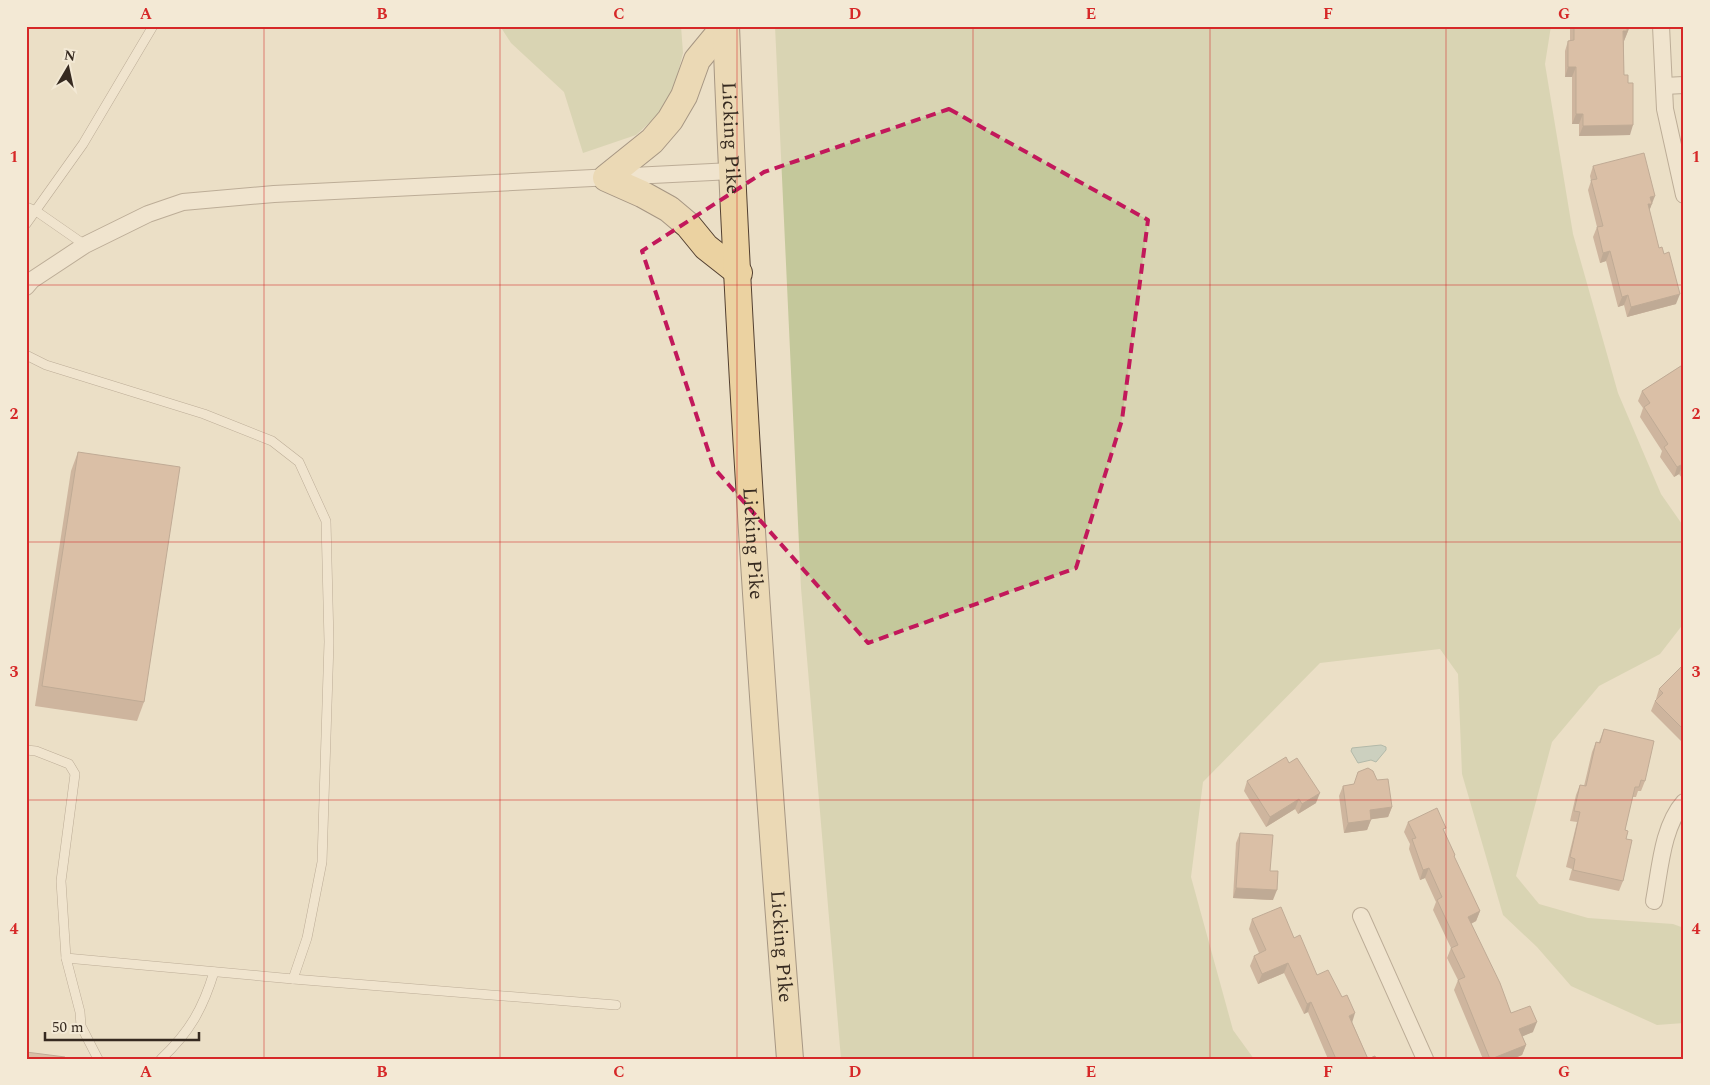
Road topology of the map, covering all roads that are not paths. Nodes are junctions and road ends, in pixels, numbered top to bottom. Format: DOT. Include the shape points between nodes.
graph roads {
  1 [pos="153,26"];
  2 [pos="726,26"];
  3 [pos="1661,26"];
  4 [pos="1684,85"];
  5 [pos="1664,86"];
  6 [pos="732,170"];
  7 [pos="606,178"];
  8 [pos="1684,195"];
  9 [pos="26,208"];
  10 [pos="36,211"];
  11 [pos="26,224"];
  12 [pos="85,245"];
  13 [pos="739,273"];
  14 [pos="26,287"];
  15 [pos="26,355"];
  16 [pos="26,750"];
  17 [pos="1684,802"];
  18 [pos="1654,901"];
  19 [pos="1361,916"];
  20 [pos="66,958"];
  21 [pos="214,972"];
  22 [pos="293,979"];
  23 [pos="616,1005"];
  24 [pos="98,1059"];
  25 [pos="161,1059"];
  26 [pos="790,1059"];
  27 [pos="1425,1059"];
  1 -- 10 [label="lane" via="83,144"];
  2 -- 6 [label="main road, Licking Pike"];
  2 -- 7 [label="main road" via="696,60 684,96 670,120 652,141"];
  3 -- 5 [label="street"];
  4 -- 5 [label="street"];
  5 -- 8 [label="street" via="1668,131"];
  6 -- 7 [label="street"];
  6 -- 13 [label="main road, Licking Pike"];
  7 -- 12 [label="street" via="274,194 183,202 148,214"];
  7 -- 13 [label="main road" via="669,210 688,225 706,247"];
  9 -- 10 [label="lane"];
  10 -- 11 [label="lane"];
  10 -- 12 [label="lane"];
  12 -- 14 [label="street"];
  13 -- 26 [label="main road, Licking Pike" via="751,502"];
  15 -- 22 [label="lane" via="46,365 204,414 272,441 299,462 326,521 329,642 322,862 307,938"];
  16 -- 20 [label="lane" via="69,764 75,774 61,881"];
  17 -- 18 [label="street" via="1672,820"];
  19 -- 27 [label="street"];
  20 -- 21 [label="lane"];
  20 -- 24 [label="lane" via="81,1026"];
  21 -- 22 [label="lane"];
  21 -- 25 [label="lane" via="204,1005 178,1044"];
  22 -- 23 [label="lane"];
}
